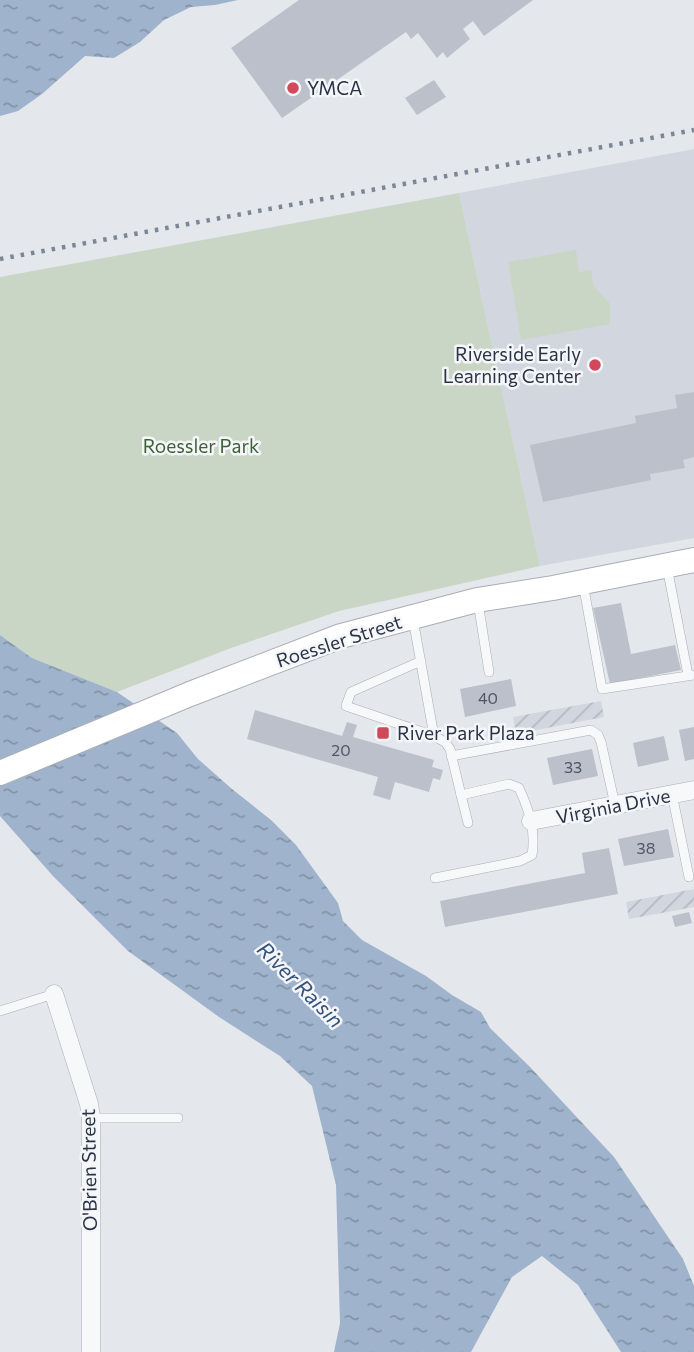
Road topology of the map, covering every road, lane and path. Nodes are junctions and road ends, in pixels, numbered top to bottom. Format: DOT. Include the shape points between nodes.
graph roads {
  1 [pos="694,560"];
  2 [pos="667,565"];
  3 [pos="583,582"];
  4 [pos="477,600"];
  5 [pos="412,617"];
  6 [pos="421,661"];
  7 [pos="489,672"];
  8 [pos="691,675"];
  9 [pos="434,737"];
  10 [pos="451,756"];
  11 [pos="0,773"];
  12 [pos="694,790"];
  13 [pos="461,794"];
  14 [pos="672,794"];
  15 [pos="615,805"];
  16 [pos="531,821"];
  17 [pos="468,823"];
  18 [pos="689,877"];
  19 [pos="435,878"];
  20 [pos="54,994"];
  21 [pos="0,1012"];
  22 [pos="91,1118"];
  23 [pos="178,1118"];
  24 [pos="91,1352"];
  1 -- 2 [label="street, Roessler Street"];
  2 -- 3 [label="street, Roessler Street"];
  2 -- 8 [label="lane"];
  3 -- 4 [label="street, Roessler Street"];
  3 -- 8 [label="lane" via="602,689"];
  4 -- 5 [label="street, Roessler Street"];
  4 -- 7 [label="lane"];
  5 -- 6 [label="lane"];
  5 -- 11 [label="street, Roessler Street" via="341,636"];
  6 -- 9 [label="lane"];
  6 -- 9 [label="lane" via="351,691 346,706"];
  9 -- 10 [label="lane" via="445,743"];
  10 -- 13 [label="lane"];
  10 -- 15 [label="lane" via="591,730 601,742"];
  12 -- 14 [label="street, Virginia Drive"];
  13 -- 16 [label="lane" via="509,785 519,788"];
  13 -- 17 [label="lane"];
  14 -- 15 [label="street, Virginia Drive"];
  14 -- 18 [label="lane"];
  15 -- 16 [label="street, Virginia Drive"];
  16 -- 19 [label="lane" via="532,855"];
  20 -- 21 [label="lane"];
  20 -- 22 [label="street, O'Brien Street"];
  22 -- 23 [label="lane"];
  22 -- 24 [label="street, O'Brien Street"];
}
